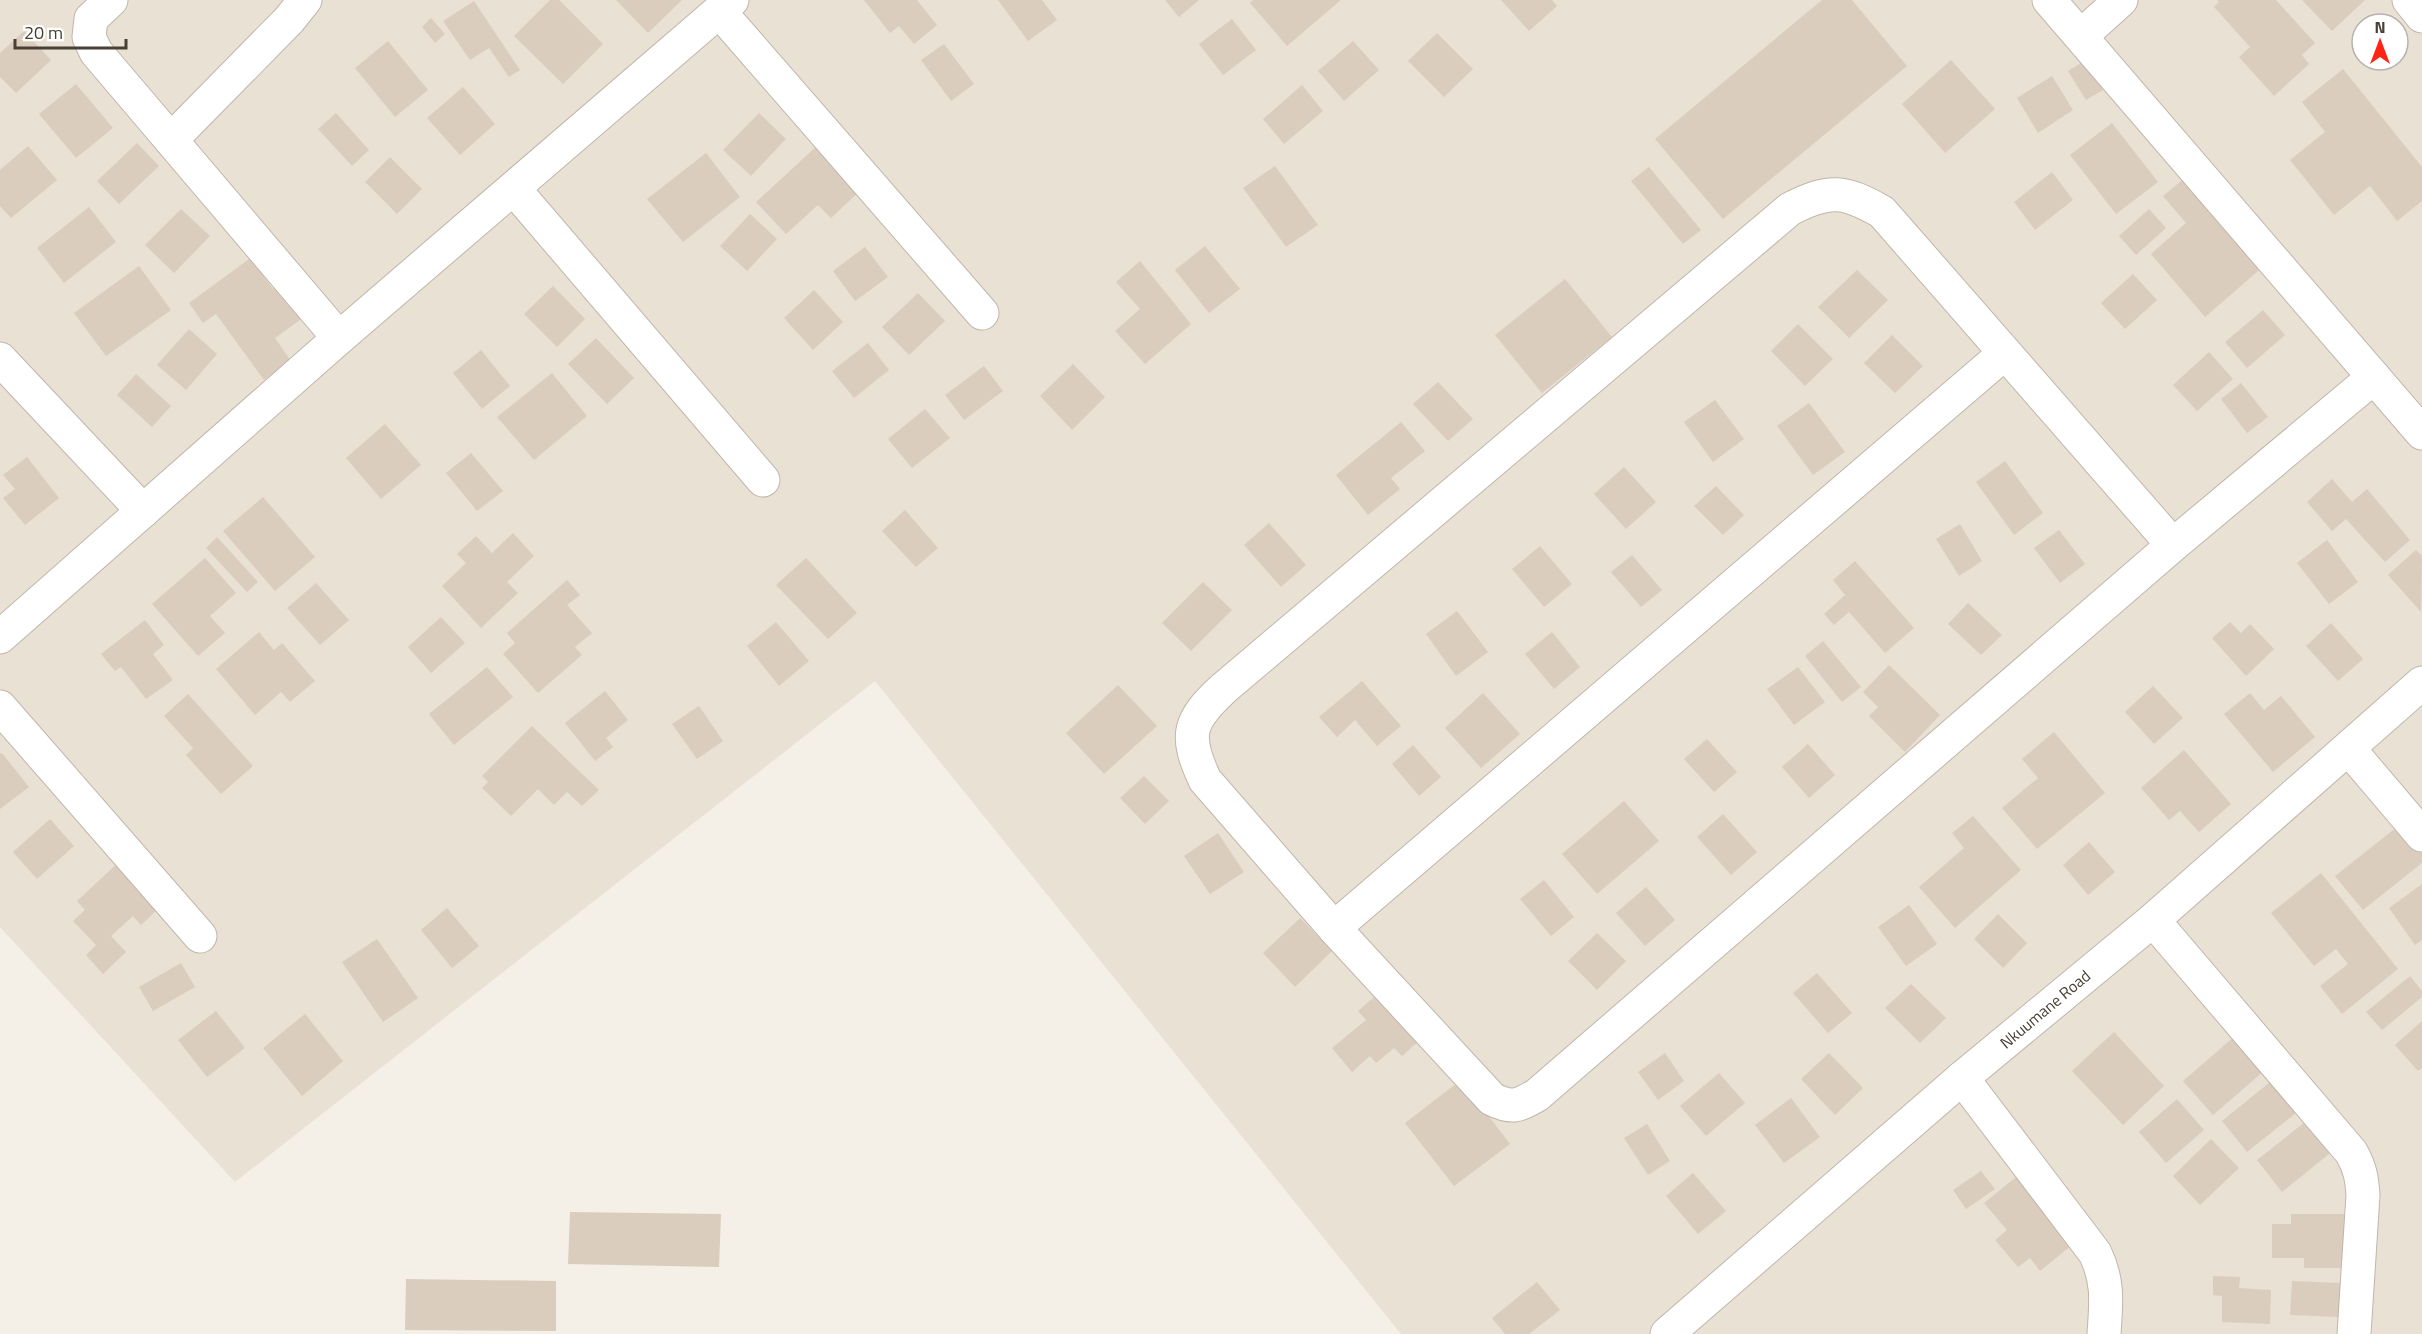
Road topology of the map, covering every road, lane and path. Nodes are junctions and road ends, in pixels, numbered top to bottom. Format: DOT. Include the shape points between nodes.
graph roads {
  1 [pos="111,0"];
  2 [pos="305,0"];
  3 [pos="2049,0"];
  4 [pos="2121,0"];
  5 [pos="2409,0"];
  6 [pos="726,5"];
  7 [pos="2422,16"];
  8 [pos="2081,36"];
  9 [pos="171,140"];
  10 [pos="514,189"];
  11 [pos="982,313"];
  12 [pos="339,338"];
  13 [pos="2005,353"];
  14 [pos="0,359"];
  15 [pos="2374,377"];
  16 [pos="2422,433"];
  17 [pos="763,480"];
  18 [pos="143,511"];
  19 [pos="2173,545"];
  20 [pos="0,637"];
  21 [pos="2422,683"];
  22 [pos="0,707"];
  23 [pos="2349,749"];
  24 [pos="2422,835"];
  25 [pos="2153,920"];
  26 [pos="1334,928"];
  27 [pos="200,936"];
  28 [pos="1962,1078"];
  29 [pos="1667,1334"];
  30 [pos="2104,1334"];
  31 [pos="2354,1334"];
  1 -- 9 [label="street" via="91,19 89,37 96,52"];
  2 -- 9 [label="street"];
  3 -- 8 [label="street"];
  4 -- 8 [label="street"];
  5 -- 7 [label="street"];
  6 -- 10 [label="street"];
  6 -- 11 [label="street"];
  8 -- 15 [label="street"];
  9 -- 12 [label="street"];
  10 -- 12 [label="street"];
  10 -- 17 [label="street"];
  12 -- 18 [label="street"];
  13 -- 19 [label="street"];
  13 -- 26 [label="street"];
  13 -- 26 [label="street" via="1882,212 1859,198 1833,193 1810,199 1790,209 1224,688 1201,709 1191,734 1205,780"];
  14 -- 18 [label="street"];
  15 -- 16 [label="street"];
  15 -- 19 [label="street"];
  18 -- 20 [label="street"];
  19 -- 26 [label="street" via="1555,1080 1522,1104 1506,1107 1492,1099"];
  21 -- 23 [label="street, Nkuumane Road"];
  22 -- 27 [label="street"];
  23 -- 24 [label="street"];
  23 -- 25 [label="street, Nkuumane Road"];
  25 -- 28 [label="street, Nkuumane Road"];
  25 -- 31 [label="street" via="2358,1164 2363,1195"];
  28 -- 29 [label="street, Nkuumane Road"];
  28 -- 30 [label="street" via="2095,1253 2106,1291"];
}
